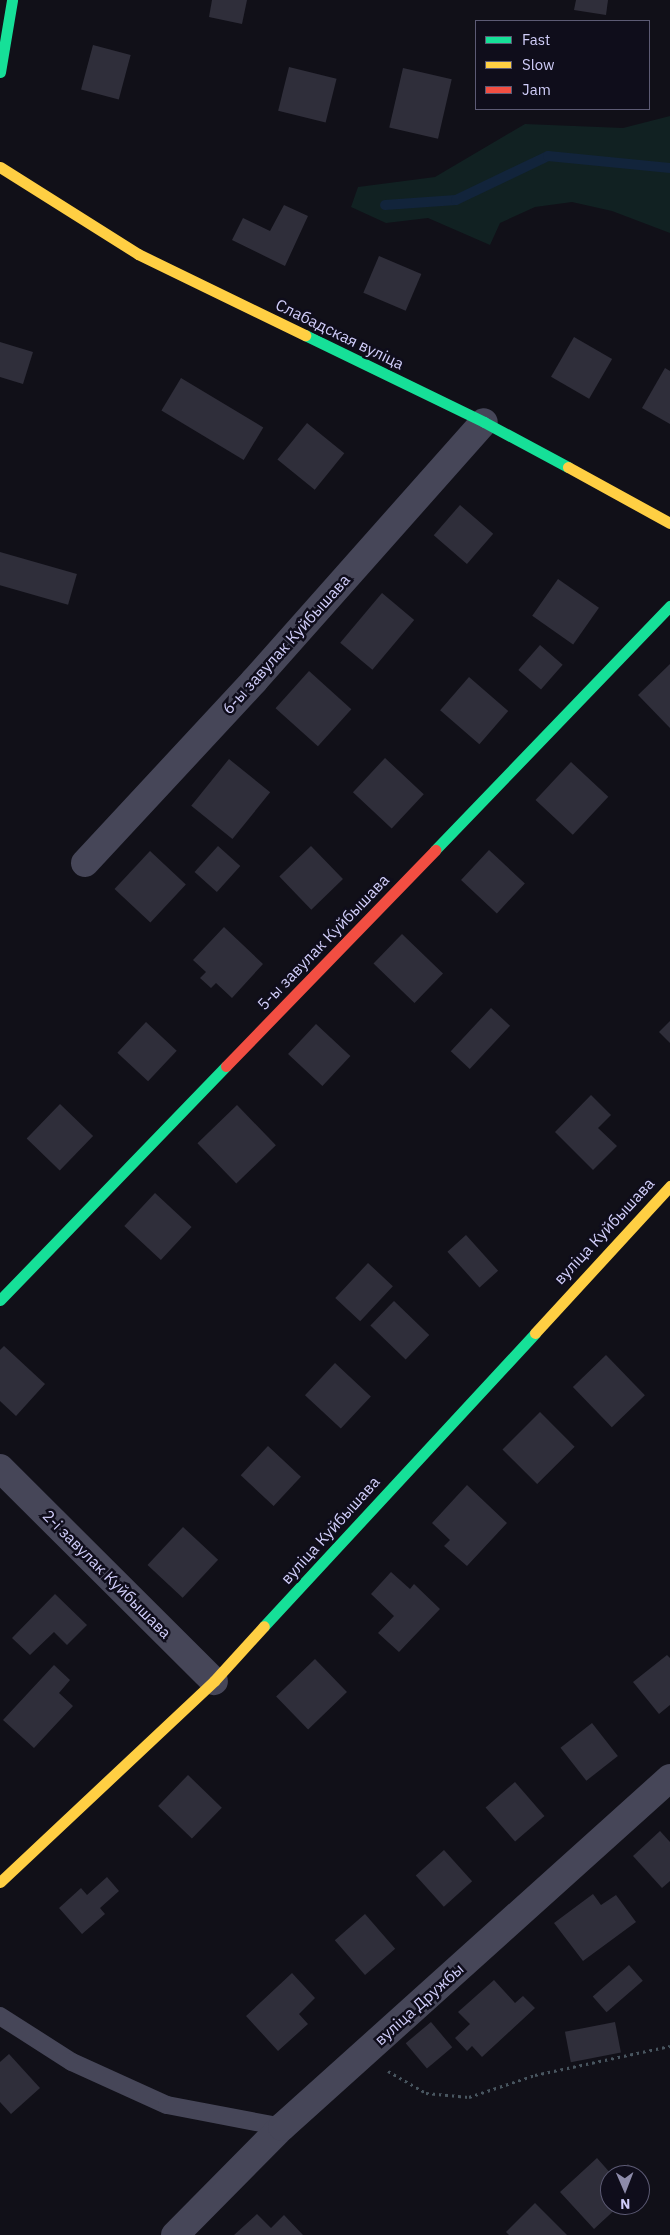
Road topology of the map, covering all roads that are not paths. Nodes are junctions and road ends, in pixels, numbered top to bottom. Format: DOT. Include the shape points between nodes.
graph roads {
  1 [pos="12,0"];
  2 [pos="0,72"];
  3 [pos="0,167"];
  4 [pos="484,422"];
  5 [pos="670,523"];
  6 [pos="670,606"];
  7 [pos="85,863"];
  8 [pos="670,1186"];
  9 [pos="0,1300"];
  10 [pos="0,1468"];
  11 [pos="214,1681"];
  12 [pos="670,1778"];
  13 [pos="0,1882"];
  14 [pos="0,2016"];
  15 [pos="282,2127"];
  16 [pos="174,2235"];
  1 -- 2 [label="street"];
  3 -- 4 [label="street, Слабадская вуліца" via="138,254"];
  4 -- 5 [label="street, Слабадская вуліца"];
  4 -- 7 [label="street, 6-ы завулак Куйбышава" via="254,681"];
  6 -- 9 [label="street, 5-ы завулак Куйбышава"];
  8 -- 11 [label="street, вуліца Куйбышава"];
  10 -- 11 [label="street, 2-і завулак Куйбышава"];
  11 -- 13 [label="street, вуліца Куйбышава"];
  12 -- 15 [label="street, вуліца Дружбы"];
  14 -- 15 [label="lane" via="72,2062 167,2105"];
  15 -- 16 [label="street, вуліца Дружбы"];
}
